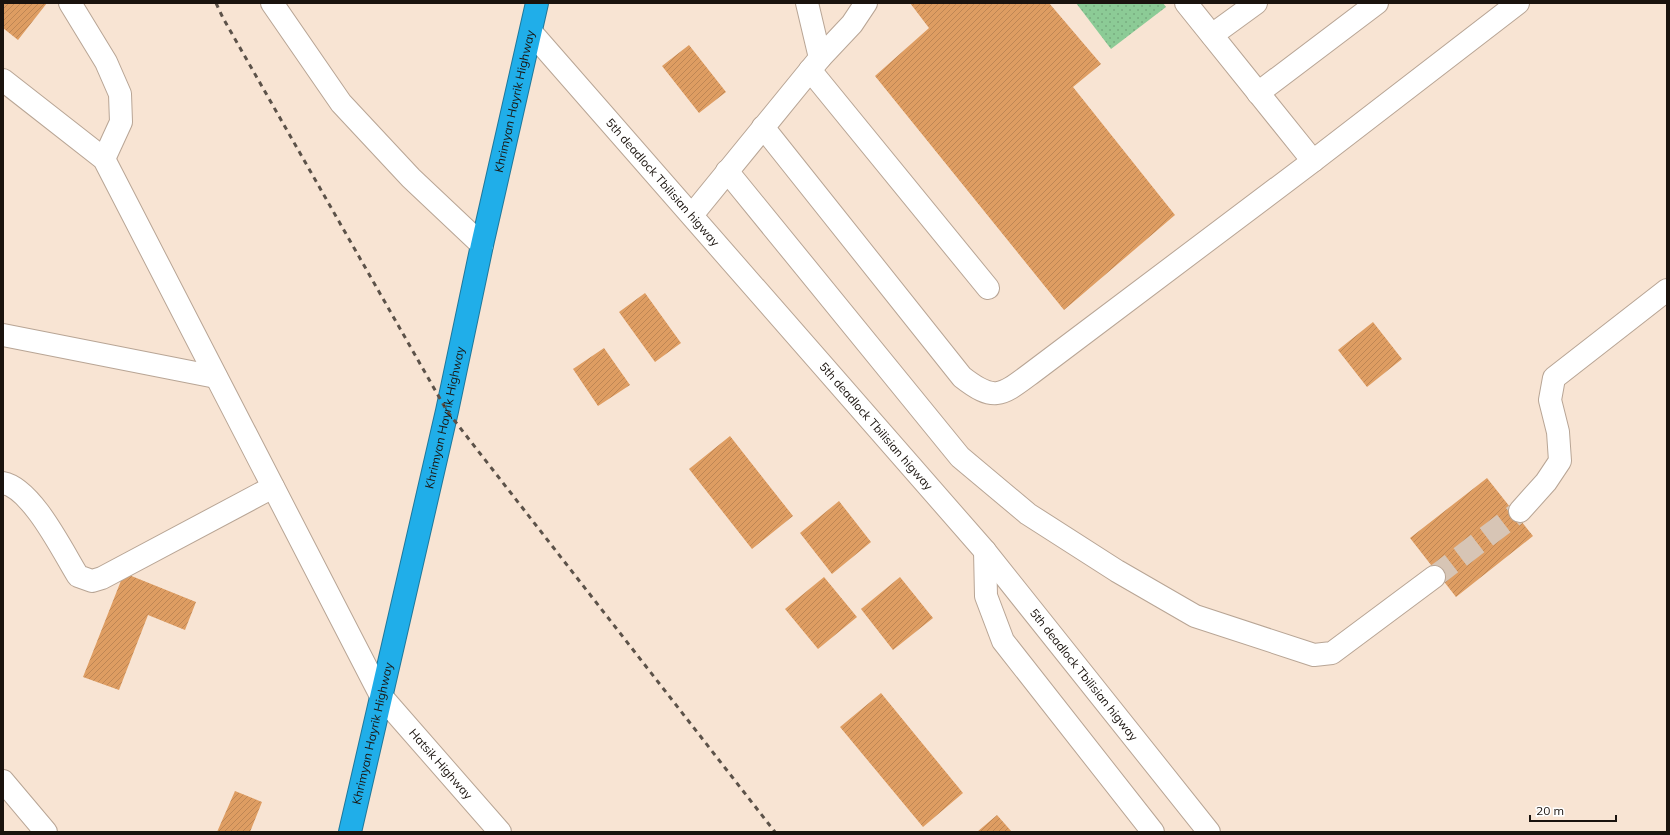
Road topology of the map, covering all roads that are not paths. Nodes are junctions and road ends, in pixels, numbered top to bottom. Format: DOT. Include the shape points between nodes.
graph roads {
  1 [pos="70,3"];
  2 [pos="272,3"];
  3 [pos="537,3"];
  4 [pos="807,3"];
  5 [pos="866,3"];
  6 [pos="1186,3"];
  7 [pos="1256,3"];
  8 [pos="1377,3"];
  9 [pos="1518,3"];
  10 [pos="531,32"];
  11 [pos="1212,35"];
  12 [pos="815,64"];
  13 [pos="3,80"];
  14 [pos="1258,93"];
  15 [pos="763,127"];
  16 [pos="104,159"];
  17 [pos="1313,161"];
  18 [pos="727,171"];
  19 [pos="692,215"];
  20 [pos="482,245"];
  21 [pos="988,288"];
  22 [pos="1667,290"];
  23 [pos="3,335"];
  24 [pos="216,377"];
  25 [pos="3,483"];
  26 [pos="273,487"];
  27 [pos="1520,511"];
  28 [pos="985,551"];
  29 [pos="1434,577"];
  30 [pos="381,696"];
  31 [pos="3,781"];
  32 [pos="46,832"];
  33 [pos="350,832"];
  34 [pos="500,832"];
  35 [pos="1153,832"];
  36 [pos="1208,832"];
  1 -- 16 [label="street" via="106,62 120,94 120,122"];
  2 -- 20 [label="street" via="341,103 412,178"];
  3 -- 10 [label="highway, Khrimyan Hayrik Highway"];
  4 -- 12 [label="street"];
  5 -- 12 [label="street" via="852,24"];
  6 -- 11 [label="street"];
  7 -- 11 [label="street"];
  8 -- 14 [label="street"];
  9 -- 17 [label="street"];
  10 -- 19 [label="street, 5th deadlock Tbilisian higway"];
  10 -- 20 [label="highway, Khrimyan Hayrik Highway"];
  11 -- 14 [label="street"];
  12 -- 15 [label="street"];
  12 -- 21 [label="street"];
  13 -- 16 [label="street"];
  14 -- 17 [label="street"];
  15 -- 17 [label="street" via="962,376 976,388 994,394 1008,391"];
  15 -- 18 [label="street"];
  16 -- 24 [label="street, Hatsik Highway"];
  18 -- 19 [label="street"];
  18 -- 29 [label="street" via="960,457 1028,514 1117,571 1195,616 1314,655 1332,653"];
  19 -- 28 [label="street, 5th deadlock Tbilisian higway"];
  20 -- 30 [label="highway, Khrimyan Hayrik Highway" via="447,411"];
  22 -- 27 [label="street" via="1554,378 1550,400 1558,432 1560,461 1546,482"];
  23 -- 24 [label="street"];
  24 -- 26 [label="street, Hatsik Highway"];
  25 -- 26 [label="street" via="10,484 35,506 78,576 92,581"];
  26 -- 30 [label="street, Hatsik Highway"];
  28 -- 35 [label="street" via="986,596 1003,641"];
  28 -- 36 [label="street, 5th deadlock Tbilisian higway"];
  30 -- 33 [label="highway, Khrimyan Hayrik Highway"];
  30 -- 34 [label="street, Hatsik Highway"];
  31 -- 32 [label="street"];
}
